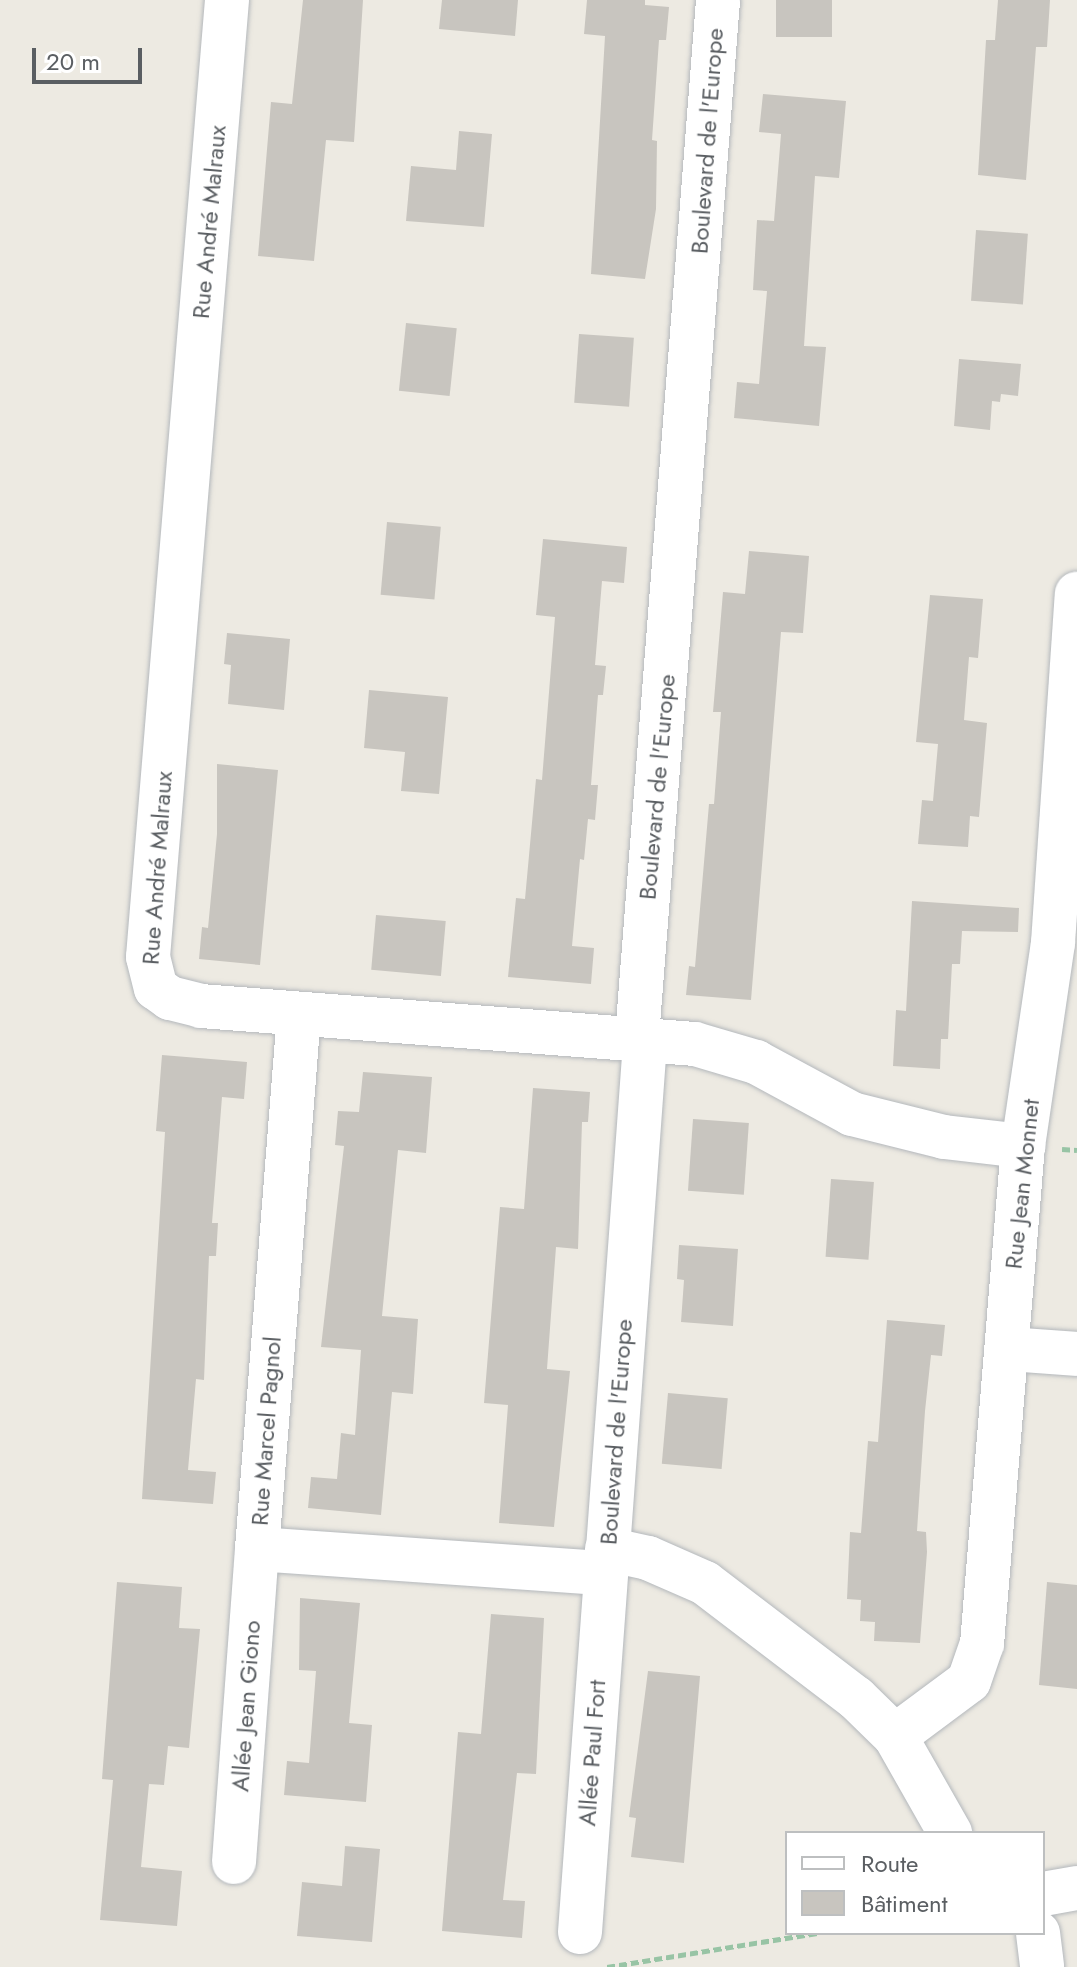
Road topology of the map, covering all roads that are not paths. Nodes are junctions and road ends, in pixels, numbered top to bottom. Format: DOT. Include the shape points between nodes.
graph roads {
  1 [pos="227,0"];
  2 [pos="718,0"];
  3 [pos="1077,594"];
  4 [pos="1065,944"];
  5 [pos="299,1014"];
  6 [pos="642,1039"];
  7 [pos="1023,1146"];
  8 [pos="1008,1349"];
  9 [pos="1077,1354"];
  10 [pos="257,1549"];
  11 [pos="606,1561"];
  12 [pos="895,1736"];
  13 [pos="949,1831"];
  14 [pos="234,1862"];
  15 [pos="1077,1888"];
  16 [pos="1045,1894"];
  17 [pos="580,1932"];
  18 [pos="1038,1935"];
  19 [pos="1042,1967"];
  1 -- 5 [label="street, Rue André Malraux" via="149,976 170,998"];
  2 -- 6 [label="street, Boulevard de l'Europe" via="638,1024"];
  3 -- 4 [label="street, Rue Jean Monnet"];
  4 -- 7 [label="street, Rue Jean Monnet"];
  5 -- 6 [label="street, Rue André Malraux"];
  5 -- 10 [label="street, Rue Marcel Pagnol"];
  6 -- 7 [label="street, Rue André Malraux" via="735,1055 852,1114 881,1123"];
  6 -- 11 [label="street, Boulevard de l'Europe"];
  7 -- 8 [label="street, Rue Jean Monnet"];
  8 -- 9 [label="street"];
  8 -- 12 [label="street, Rue Jean Monnet" via="977,1663 957,1692"];
  10 -- 11 [label="street, Rue Marcel Pagnol"];
  10 -- 14 [label="street, Allée Jean Giono"];
  11 -- 12 [label="street" via="648,1558 705,1583 856,1698"];
  11 -- 17 [label="street, Allée Paul Fort"];
  12 -- 13 [label="street"];
  15 -- 16 [label="street"];
  18 -- 19 [label="street"];
}
